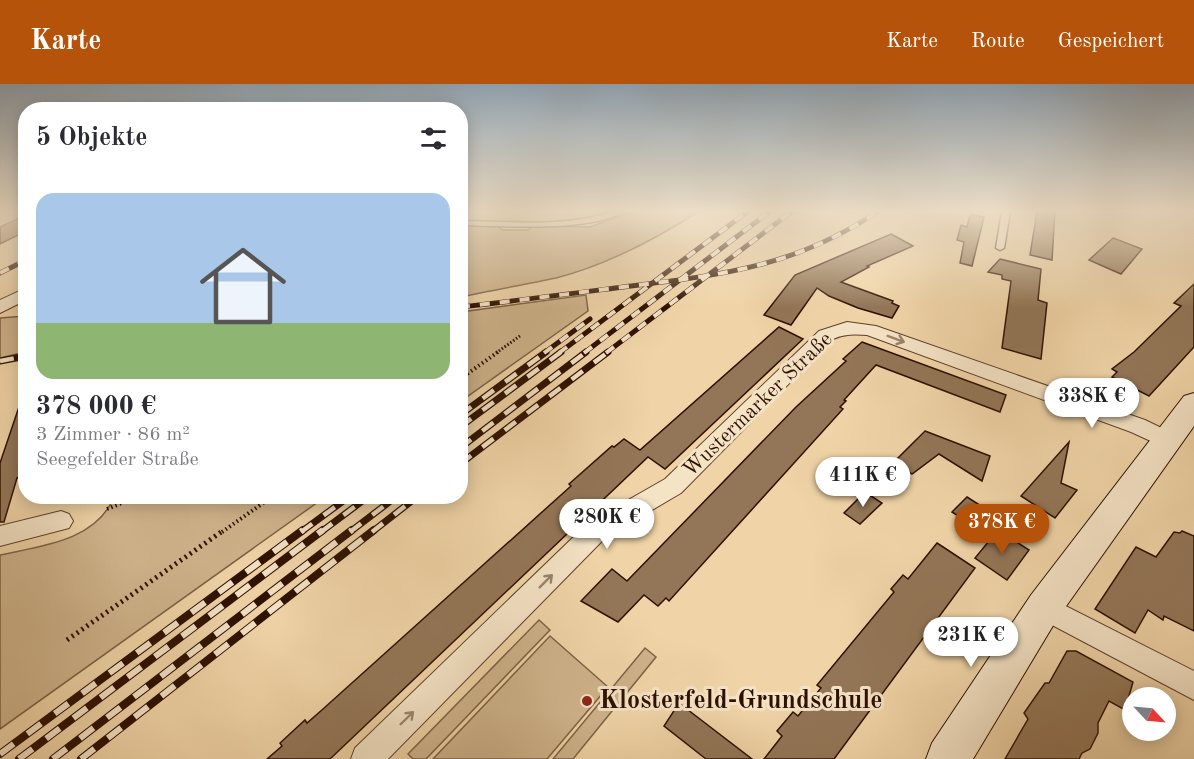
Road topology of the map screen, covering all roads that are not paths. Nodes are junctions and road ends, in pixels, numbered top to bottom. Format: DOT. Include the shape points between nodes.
graph roads {
  1 [pos="1001,244"];
  2 [pos="1000,248"];
  3 [pos="18,297"];
  4 [pos="0,307"];
  5 [pos="1194,404"];
  6 [pos="1166,440"];
  7 [pos="61,521"];
  8 [pos="0,536"];
  9 [pos="1044,608"];
  10 [pos="1194,686"];
  11 [pos="366,759"];
  12 [pos="948,759"];
  1 -- 2 [label="lane"];
  3 -- 4 [label="street"];
  5 -- 6 [label="street"];
  6 -- 9 [label="street"];
  11 -- 6 [label="street, Wustermarker Straße, one-way" via="597,530 673,486 826,335 839,328 870,330 1138,426"];
  7 -- 8 [label="street"];
  9 -- 10 [label="street"];
  9 -- 12 [label="street"];
}
